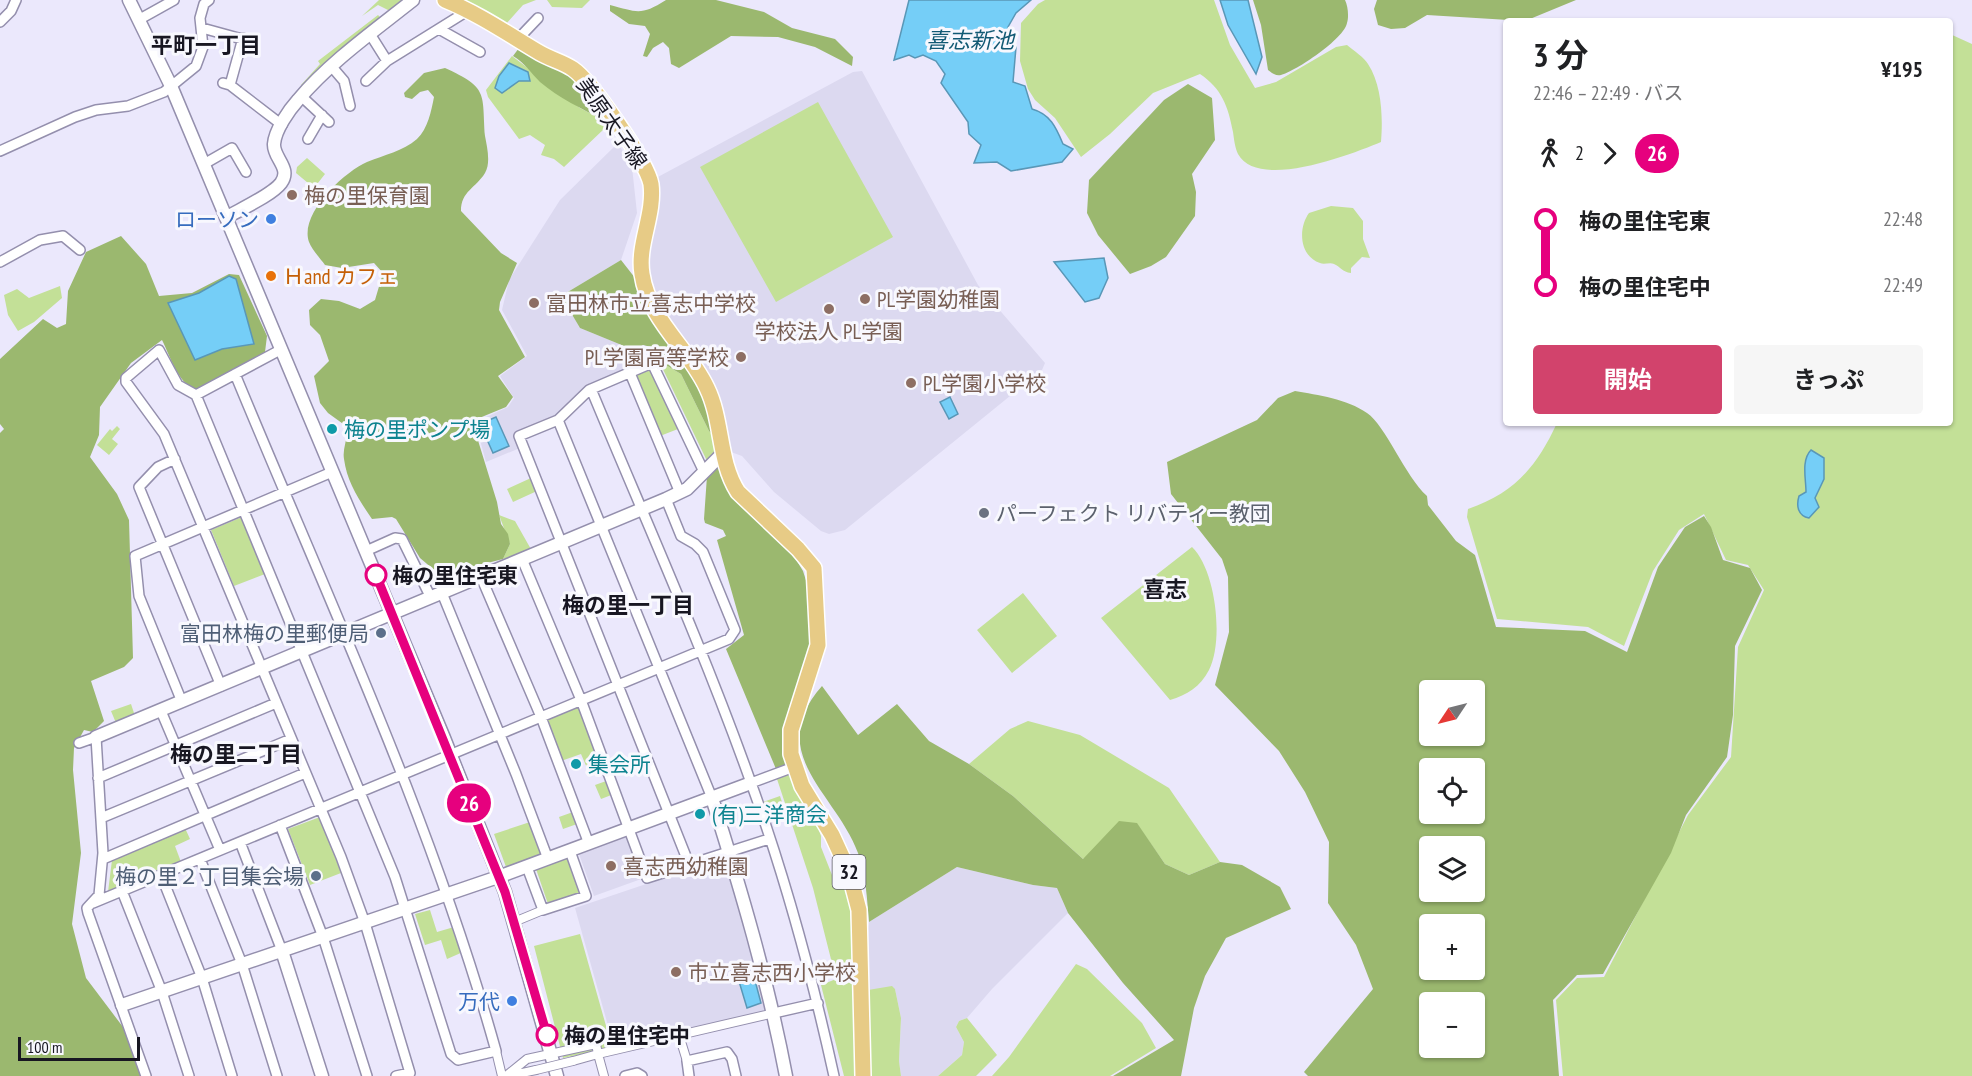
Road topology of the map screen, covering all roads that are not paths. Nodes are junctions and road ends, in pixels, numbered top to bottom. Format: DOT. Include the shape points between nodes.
graph roads {
  1 [pos="16,0"];
  2 [pos="129,0"];
  3 [pos="174,0"];
  4 [pos="209,0"];
  5 [pos="413,0"];
  6 [pos="445,0"];
  7 [pos="469,10"];
  8 [pos="538,18"];
  9 [pos="140,19"];
  10 [pos="0,22"];
  11 [pos="202,28"];
  12 [pos="440,29"];
  13 [pos="370,34"];
  14 [pos="518,39"];
  15 [pos="480,52"];
  16 [pos="387,61"];
  17 [pos="332,67"];
  18 [pos="366,81"];
  19 [pos="171,86"];
  20 [pos="301,96"];
  21 [pos="350,106"];
  22 [pos="282,125"];
  23 [pos="308,139"];
  24 [pos="0,151"];
  25 [pos="204,164"];
  26 [pos="246,172"];
  27 [pos="227,218"];
  28 [pos="80,250"];
  29 [pos="0,262"];
  30 [pos="282,349"];
  31 [pos="630,373"];
  32 [pos="235,374"];
  33 [pos="591,389"];
  34 [pos="196,395"];
  35 [pos="558,420"];
  36 [pos="724,452"];
  37 [pos="175,459"];
  38 [pos="332,472"];
  39 [pos="704,472"];
  40 [pos="680,492"];
  41 [pos="284,493"];
  42 [pos="666,499"];
  43 [pos="244,510"];
  44 [pos="641,510"];
  45 [pos="602,526"];
  46 [pos="203,527"];
  47 [pos="562,543"];
  48 [pos="163,544"];
  49 [pos="366,551"];
  50 [pos="522,560"];
  51 [pos="481,577"];
  52 [pos="436,596"];
  53 [pos="392,614"];
  54 [pos="343,634"];
  55 [pos="700,651"];
  56 [pos="302,652"];
  57 [pos="659,668"];
  58 [pos="262,669"];
  59 [pos="618,685"];
  60 [pos="221,686"];
  61 [pos="581,700"];
  62 [pos="182,702"];
  63 [pos="276,703"];
  64 [pos="161,711"];
  65 [pos="541,717"];
  66 [pos="500,734"];
  67 [pos="96,737"];
  68 [pos="291,739"];
  69 [pos="79,743"];
  70 [pos="176,745"];
  71 [pos="450,755"];
  72 [pos="794,767"];
  73 [pos="305,773"];
  74 [pos="402,775"];
  75 [pos="98,778"];
  76 [pos="190,780"];
  77 [pos="751,783"];
  78 [pos="360,792"];
  79 [pos="712,798"];
  80 [pos="320,809"];
  81 [pos="669,814"];
  82 [pos="205,816"];
  83 [pos="101,818"];
  84 [pos="280,825"];
  85 [pos="629,829"];
  86 [pos="769,839"];
  87 [pos="240,842"];
  88 [pos="589,843"];
  89 [pos="220,850"];
  90 [pos="570,851"];
  91 [pos="729,852"];
  92 [pos="103,859"];
  93 [pos="200,859"];
  94 [pos="548,859"];
  95 [pos="690,864"];
  96 [pos="527,867"];
  97 [pos="160,875"];
  98 [pos="498,877"];
  99 [pos="122,891"];
  100 [pos="448,894"];
  101 [pos="93,903"];
  102 [pos="407,909"];
  103 [pos="543,910"];
  104 [pos="514,922"];
  105 [pos="365,923"];
  106 [pos="323,937"];
  107 [pos="282,951"];
  108 [pos="243,964"];
  109 [pos="201,978"];
  110 [pos="162,992"];
  111 [pos="818,1003"];
  112 [pos="122,1005"];
  113 [pos="774,1012"];
  114 [pos="679,1035"];
  115 [pos="496,1051"];
  116 [pos="552,1054"];
  117 [pos="598,1054"];
  118 [pos="687,1061"];
  119 [pos="410,1074"];
  120 [pos="146,1076"];
  121 [pos="189,1076"];
  122 [pos="232,1076"];
  123 [pos="276,1076"];
  124 [pos="322,1076"];
  125 [pos="367,1076"];
  126 [pos="396,1076"];
  127 [pos="507,1076"];
  128 [pos="557,1076"];
  129 [pos="604,1076"];
  130 [pos="625,1076"];
  131 [pos="642,1076"];
  132 [pos="688,1076"];
  133 [pos="736,1076"];
  134 [pos="786,1076"];
  135 [pos="834,1076"];
  136 [pos="863,1076"];
  1 -- 10 [label="street"];
  2 -- 9 [label="street"];
  3 -- 9 [label="street"];
  4 -- 11 [label="street" via="200,18"];
  5 -- 13 [label="street"];
  6 -- 7 [label="main road, 美原太子線 / 32"];
  7 -- 12 [label="street"];
  7 -- 14 [label="main road, 美原太子線 / 32"];
  8 -- 14 [label="street"];
  9 -- 19 [label="street"];
  11 -- 19 [label="street" via="203,47 196,66"];
  11 -- 22 [label="street" via="248,40 226,84"];
  12 -- 15 [label="street"];
  12 -- 16 [label="street"];
  13 -- 16 [label="street"];
  13 -- 17 [label="street"];
  14 -- 36 [label="main road, 美原太子線 / 32" via="572,68 581,77 648,171 651,201 641,260 644,286 659,319 706,386"];
  16 -- 18 [label="street"];
  17 -- 20 [label="street"];
  17 -- 21 [label="street" via="344,81"];
  19 -- 24 [label="street" via="153,98 75,117"];
  19 -- 25 [label="street"];
  20 -- 22 [label="street"];
  20 -- 23 [label="street" via="326,119"];
  22 -- 27 [label="street" via="274,144 285,171 283,181"];
  25 -- 26 [label="street" via="232,148 243,158"];
  25 -- 27 [label="street"];
  27 -- 30 [label="street"];
  28 -- 29 [label="street" via="63,236 39,240"];
  30 -- 32 [label="street"];
  30 -- 38 [label="street"];
  31 -- 33 [label="street"];
  31 -- 39 [label="street" via="652,363"];
  31 -- 40 [label="street"];
  32 -- 34 [label="street"];
  32 -- 41 [label="street"];
  33 -- 35 [label="street"];
  33 -- 44 [label="street"];
  34 -- 37 [label="street" via="178,385 159,350 126,378 129,388 164,434"];
  34 -- 43 [label="street"];
  35 -- 45 [label="street"];
  35 -- 47 [label="street" via="519,436"];
  36 -- 39 [label="street"];
  36 -- 72 [label="main road, 美原太子線 / 32" via="738,492 814,568 819,637 791,730"];
  37 -- 46 [label="street"];
  37 -- 48 [label="street" via="158,467 139,487"];
  38 -- 41 [label="street"];
  38 -- 49 [label="street"];
  39 -- 40 [label="street"];
  40 -- 42 [label="street"];
  41 -- 43 [label="street"];
  41 -- 54 [label="street"];
  42 -- 44 [label="street"];
  42 -- 55 [label="street" via="681,536 703,552 735,630 729,639"];
  43 -- 46 [label="street"];
  43 -- 56 [label="street"];
  44 -- 45 [label="street"];
  44 -- 55 [label="street"];
  45 -- 47 [label="street"];
  45 -- 57 [label="street"];
  46 -- 48 [label="street"];
  46 -- 58 [label="street"];
  47 -- 50 [label="street"];
  47 -- 59 [label="street"];
  48 -- 60 [label="street"];
  48 -- 62 [label="street" via="135,555 139,596"];
  49 -- 52 [label="street" via="400,537"];
  49 -- 53 [label="street"];
  50 -- 51 [label="street"];
  50 -- 61 [label="street"];
  51 -- 52 [label="street"];
  51 -- 65 [label="street"];
  52 -- 53 [label="street"];
  52 -- 66 [label="street"];
  53 -- 54 [label="street"];
  53 -- 71 [label="street"];
  54 -- 56 [label="street"];
  54 -- 74 [label="street"];
  55 -- 57 [label="street"];
  55 -- 77 [label="street"];
  56 -- 58 [label="street"];
  56 -- 78 [label="street"];
  57 -- 59 [label="street"];
  57 -- 79 [label="street"];
  58 -- 60 [label="street"];
  58 -- 63 [label="street"];
  59 -- 61 [label="street"];
  59 -- 81 [label="street"];
  60 -- 62 [label="street"];
  61 -- 65 [label="street"];
  61 -- 85 [label="street"];
  62 -- 64 [label="street"];
  63 -- 68 [label="street"];
  63 -- 70 [label="street"];
  64 -- 67 [label="street"];
  64 -- 70 [label="street"];
  65 -- 66 [label="street"];
  65 -- 88 [label="street"];
  66 -- 71 [label="street"];
  66 -- 94 [label="street"];
  67 -- 69 [label="street"];
  67 -- 75 [label="street"];
  68 -- 73 [label="street"];
  68 -- 76 [label="street"];
  70 -- 75 [label="street"];
  70 -- 76 [label="street"];
  71 -- 74 [label="street"];
  71 -- 98 [label="street"];
  72 -- 77 [label="street"];
  72 -- 136 [label="main road, 美原太子線 / 32" via="844,862 859,910"];
  73 -- 80 [label="street"];
  73 -- 82 [label="street"];
  74 -- 78 [label="street"];
  74 -- 100 [label="street"];
  75 -- 83 [label="street"];
  76 -- 82 [label="street"];
  76 -- 83 [label="street"];
  77 -- 79 [label="street"];
  77 -- 86 [label="street"];
  78 -- 80 [label="street"];
  78 -- 102 [label="street"];
  79 -- 81 [label="street"];
  79 -- 91 [label="street"];
  80 -- 84 [label="street"];
  80 -- 105 [label="street"];
  81 -- 85 [label="street"];
  81 -- 95 [label="street"];
  82 -- 89 [label="street"];
  82 -- 92 [label="street"];
  83 -- 92 [label="street"];
  84 -- 87 [label="street"];
  84 -- 106 [label="street"];
  85 -- 88 [label="street"];
  85 -- 95 [label="street" via="647,878"];
  86 -- 91 [label="street"];
  86 -- 111 [label="street"];
  87 -- 89 [label="street"];
  87 -- 107 [label="street"];
  88 -- 90 [label="street"];
  89 -- 93 [label="street"];
  90 -- 94 [label="street"];
  90 -- 103 [label="street" via="586,896"];
  91 -- 95 [label="street"];
  91 -- 113 [label="street"];
  92 -- 101 [label="street" via="99,896"];
  93 -- 97 [label="street"];
  93 -- 108 [label="street"];
  94 -- 96 [label="street"];
  96 -- 98 [label="street"];
  96 -- 103 [label="street"];
  97 -- 99 [label="street"];
  97 -- 109 [label="street"];
  98 -- 100 [label="street"];
  98 -- 104 [label="street"];
  99 -- 101 [label="street"];
  99 -- 110 [label="street"];
  100 -- 102 [label="street"];
  100 -- 115 [label="street"];
  101 -- 112 [label="street" via="87,908 88,913"];
  102 -- 105 [label="street"];
  102 -- 115 [label="street" via="453,1057 461,1060"];
  103 -- 104 [label="street"];
  104 -- 116 [label="street"];
  105 -- 106 [label="street"];
  105 -- 119 [label="street"];
  106 -- 107 [label="street"];
  106 -- 125 [label="street"];
  107 -- 108 [label="street"];
  107 -- 124 [label="street"];
  108 -- 109 [label="street"];
  108 -- 123 [label="street"];
  109 -- 110 [label="street"];
  109 -- 122 [label="street"];
  110 -- 112 [label="street"];
  110 -- 121 [label="street"];
  111 -- 113 [label="street"];
  111 -- 135 [label="street"];
  112 -- 120 [label="street"];
  113 -- 114 [label="street"];
  113 -- 134 [label="street"];
  114 -- 117 [label="street"];
  114 -- 118 [label="street"];
  115 -- 127 [label="street"];
  116 -- 117 [label="street" via="596,1044"];
  116 -- 127 [label="street" via="527,1059"];
  116 -- 128 [label="street"];
  117 -- 127 [label="street, bridge"];
  117 -- 129 [label="street"];
  118 -- 132 [label="street"];
  118 -- 133 [label="street" via="727,1053"];
  119 -- 126 [label="street"];
  130 -- 131 [label="street"];
}
